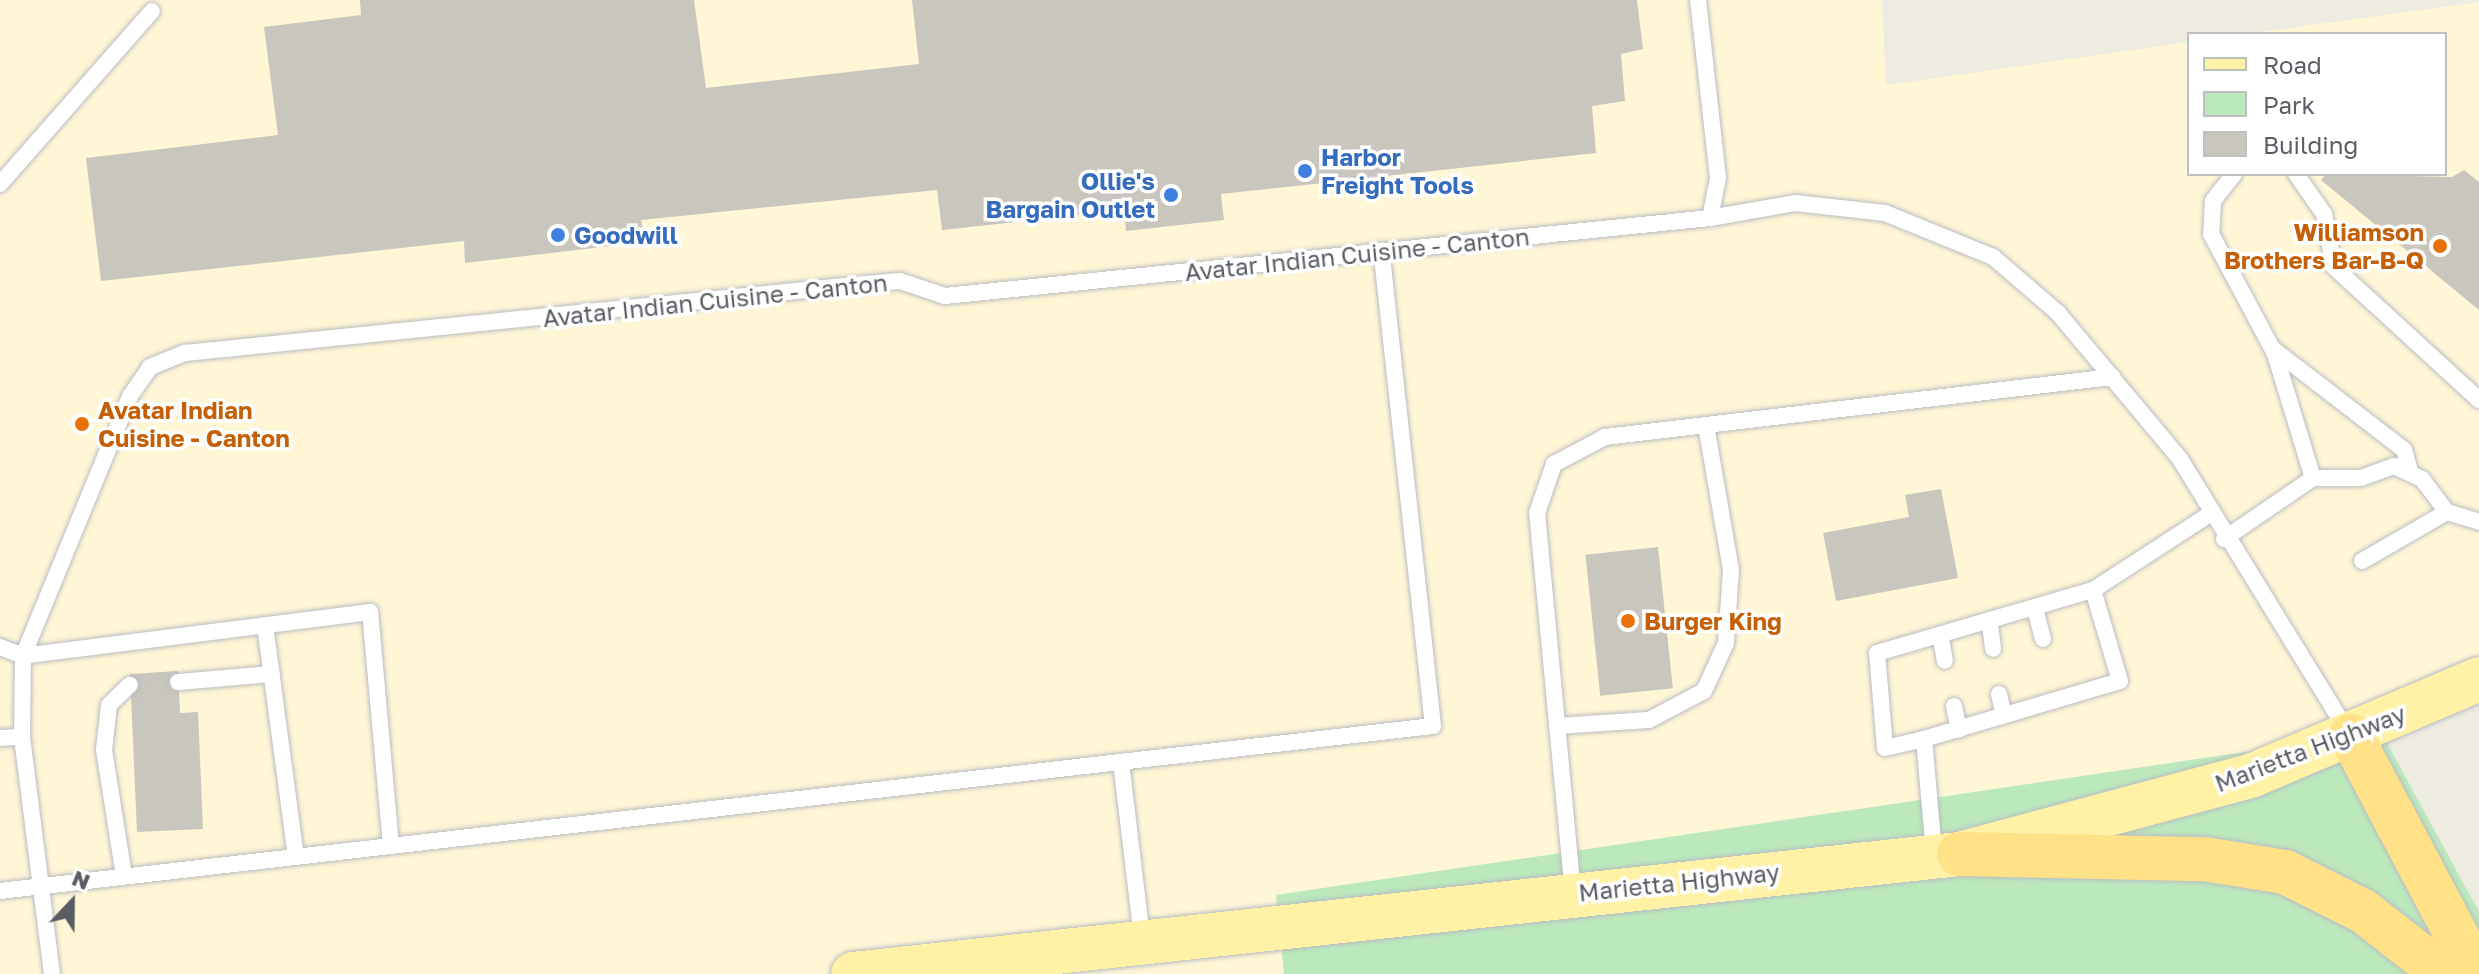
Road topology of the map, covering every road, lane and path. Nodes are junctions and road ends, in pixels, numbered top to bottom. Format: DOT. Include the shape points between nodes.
graph roads {
  1 [pos="1698,0"];
  2 [pos="152,11"];
  3 [pos="2232,176"];
  4 [pos="2297,176"];
  5 [pos="0,184"];
  6 [pos="1710,218"];
  7 [pos="1381,251"];
  8 [pos="2271,348"];
  9 [pos="2112,377"];
  10 [pos="2479,400"];
  11 [pos="1706,426"];
  12 [pos="2409,468"];
  13 [pos="2313,478"];
  14 [pos="2447,512"];
  15 [pos="2210,514"];
  16 [pos="2479,522"];
  17 [pos="2224,539"];
  18 [pos="2362,561"];
  19 [pos="2093,590"];
  20 [pos="2035,609"];
  21 [pos="1990,624"];
  22 [pos="265,625"];
  23 [pos="1941,639"];
  24 [pos="2043,639"];
  25 [pos="0,647"];
  26 [pos="1993,649"];
  27 [pos="23,656"];
  28 [pos="1945,661"];
  29 [pos="272,674"];
  30 [pos="2479,679"];
  31 [pos="178,682"];
  32 [pos="2053,682"];
  33 [pos="130,685"];
  34 [pos="1999,694"];
  35 [pos="2057,700"];
  36 [pos="1954,706"];
  37 [pos="2004,715"];
  38 [pos="1557,726"];
  39 [pos="1959,729"];
  40 [pos="2351,736"];
  41 [pos="22,737"];
  42 [pos="0,738"];
  43 [pos="1924,739"];
  44 [pos="1121,762"];
  45 [pos="391,846"];
  46 [pos="1947,855"];
  47 [pos="296,857"];
  48 [pos="124,876"];
  49 [pos="44,885"];
  50 [pos="0,891"];
  51 [pos="1573,893"];
  52 [pos="1143,942"];
  53 [pos="52,974"];
  54 [pos="853,974"];
  55 [pos="2444,974"];
  56 [pos="2477,974"];
  1 -- 6 [label="lane" via="1718,178"];
  2 -- 5 [label="lane"];
  3 -- 8 [label="lane" via="2213,201 2211,234"];
  4 -- 10 [label="lane" via="2324,214 2334,267"];
  6 -- 7 [label="lane, Avatar Indian Cuisine - Canton"];
  6 -- 9 [label="lane, Avatar Indian Cuisine - Canton" via="1795,203 1885,213 1993,257 2058,313"];
  7 -- 27 [label="lane, Avatar Indian Cuisine - Canton" via="945,296 900,281 185,353 150,367 130,396"];
  7 -- 44 [label="lane" via="1433,726"];
  8 -- 12 [label="lane" via="2404,450"];
  8 -- 13 [label="lane"];
  9 -- 11 [label="lane"];
  9 -- 15 [label="lane, Avatar Indian Cuisine - Canton" via="2180,459"];
  11 -- 38 [label="lane" via="1605,437 1554,464 1537,513"];
  11 -- 38 [label="lane" via="1731,570 1726,643 1704,691 1649,720"];
  12 -- 13 [label="lane"];
  12 -- 14 [label="lane"];
  13 -- 17 [label="lane"];
  14 -- 16 [label="lane"];
  14 -- 18 [label="lane"];
  15 -- 17 [label="lane, Avatar Indian Cuisine - Canton"];
  15 -- 19 [label="lane"];
  17 -- 40 [label="lane, Avatar Indian Cuisine - Canton"];
  19 -- 20 [label="lane"];
  19 -- 35 [label="lane" via="2120,681"];
  20 -- 21 [label="lane"];
  20 -- 24 [label="lane"];
  21 -- 23 [label="lane"];
  21 -- 26 [label="lane"];
  22 -- 27 [label="lane"];
  22 -- 29 [label="lane"];
  22 -- 45 [label="lane" via="370,612"];
  23 -- 28 [label="lane"];
  23 -- 43 [label="lane" via="1877,653 1885,748"];
  25 -- 27 [label="lane"];
  27 -- 41 [label="lane"];
  29 -- 31 [label="lane"];
  29 -- 47 [label="lane"];
  30 -- 40 [label="main road, Marietta Highway"];
  32 -- 35 [label="lane"];
  33 -- 48 [label="lane" via="109,705 104,750"];
  34 -- 37 [label="lane"];
  35 -- 37 [label="lane"];
  36 -- 39 [label="lane"];
  37 -- 39 [label="lane"];
  38 -- 51 [label="lane"];
  39 -- 43 [label="lane"];
  40 -- 46 [label="main road, Marietta Highway" via="2253,775"];
  40 -- 56 [label="highway"];
  41 -- 42 [label="lane"];
  41 -- 49 [label="lane"];
  43 -- 46 [label="lane"];
  44 -- 45 [label="lane"];
  44 -- 52 [label="lane"];
  45 -- 47 [label="lane"];
  46 -- 51 [label="main road, Marietta Highway"];
  46 -- 55 [label="highway" via="2204,859 2285,872 2363,911"];
  47 -- 48 [label="lane"];
  48 -- 49 [label="lane"];
  49 -- 50 [label="lane"];
  49 -- 53 [label="lane"];
  51 -- 52 [label="main road, Marietta Highway"];
  52 -- 54 [label="main road, Marietta Highway"];
}
